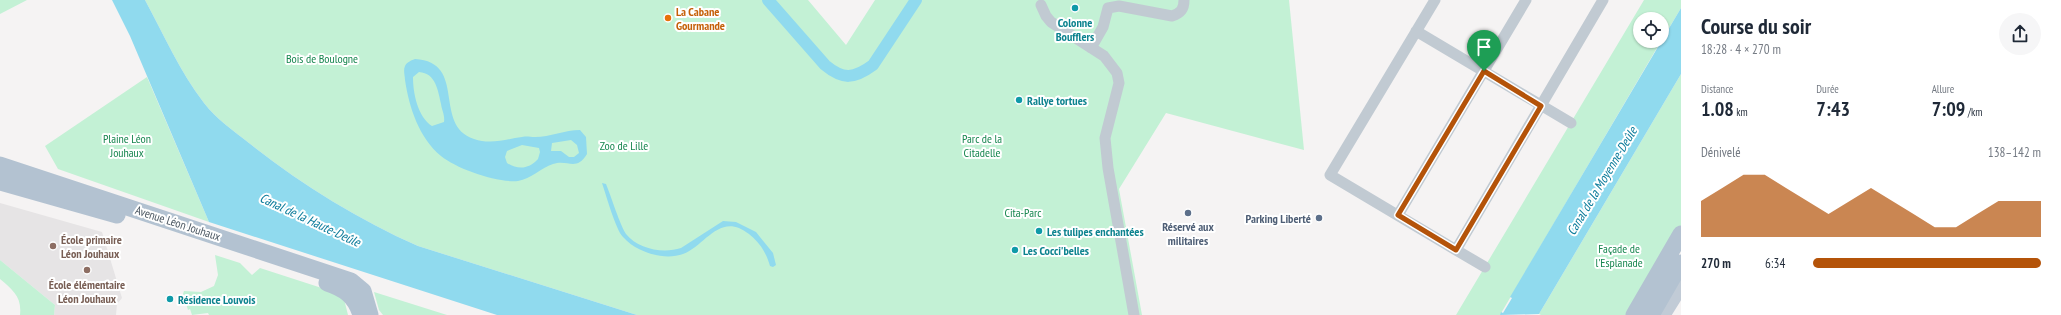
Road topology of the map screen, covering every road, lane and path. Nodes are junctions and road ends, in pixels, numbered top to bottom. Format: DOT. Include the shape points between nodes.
graph roads {
  1 [pos="1184,0"];
  2 [pos="1435,0"];
  3 [pos="1526,0"];
  4 [pos="1603,0"];
  5 [pos="1041,5"];
  6 [pos="1416,31"];
  7 [pos="1091,48"];
  8 [pos="1484,71"];
  9 [pos="1541,106"];
  10 [pos="1571,123"];
  11 [pos="0,165"];
  12 [pos="0,182"];
  13 [pos="1398,215"];
  14 [pos="1681,234"];
  15 [pos="1456,250"];
  16 [pos="1681,263"];
  17 [pos="1485,267"];
  18 [pos="1681,286"];
  19 [pos="352,289"];
  20 [pos="361,315"];
  21 [pos="370,315"];
  22 [pos="1134,315"];
  23 [pos="1634,315"];
  24 [pos="1651,315"];
  25 [pos="1663,315"];
  1 -- 7 [label="street" via="1184,8 1179,14 1172,16 1119,6 1108,8 1103,27"];
  2 -- 6 [label="street"];
  3 -- 8 [label="street"];
  4 -- 9 [label="street"];
  5 -- 7 [label="street" via="1051,22"];
  6 -- 8 [label="street"];
  6 -- 13 [label="street" via="1330,175"];
  7 -- 22 [label="street" via="1104,56 1117,73 1119,83 1105,138"];
  8 -- 9 [label="street"];
  8 -- 13 [label="street"];
  9 -- 10 [label="street"];
  9 -- 15 [label="street"];
  11 -- 19 [label="main road, Avenue Léon Jouhaux" via="334,275"];
  12 -- 19 [label="main road, Avenue Léon Jouhaux" via="134,220"];
  13 -- 15 [label="street"];
  14 -- 23 [label="main road"];
  15 -- 17 [label="street"];
  16 -- 24 [label="main road"];
  18 -- 25 [label="street"];
  19 -- 20 [label="main road"];
  19 -- 21 [label="main road" via="365,296"];
}
